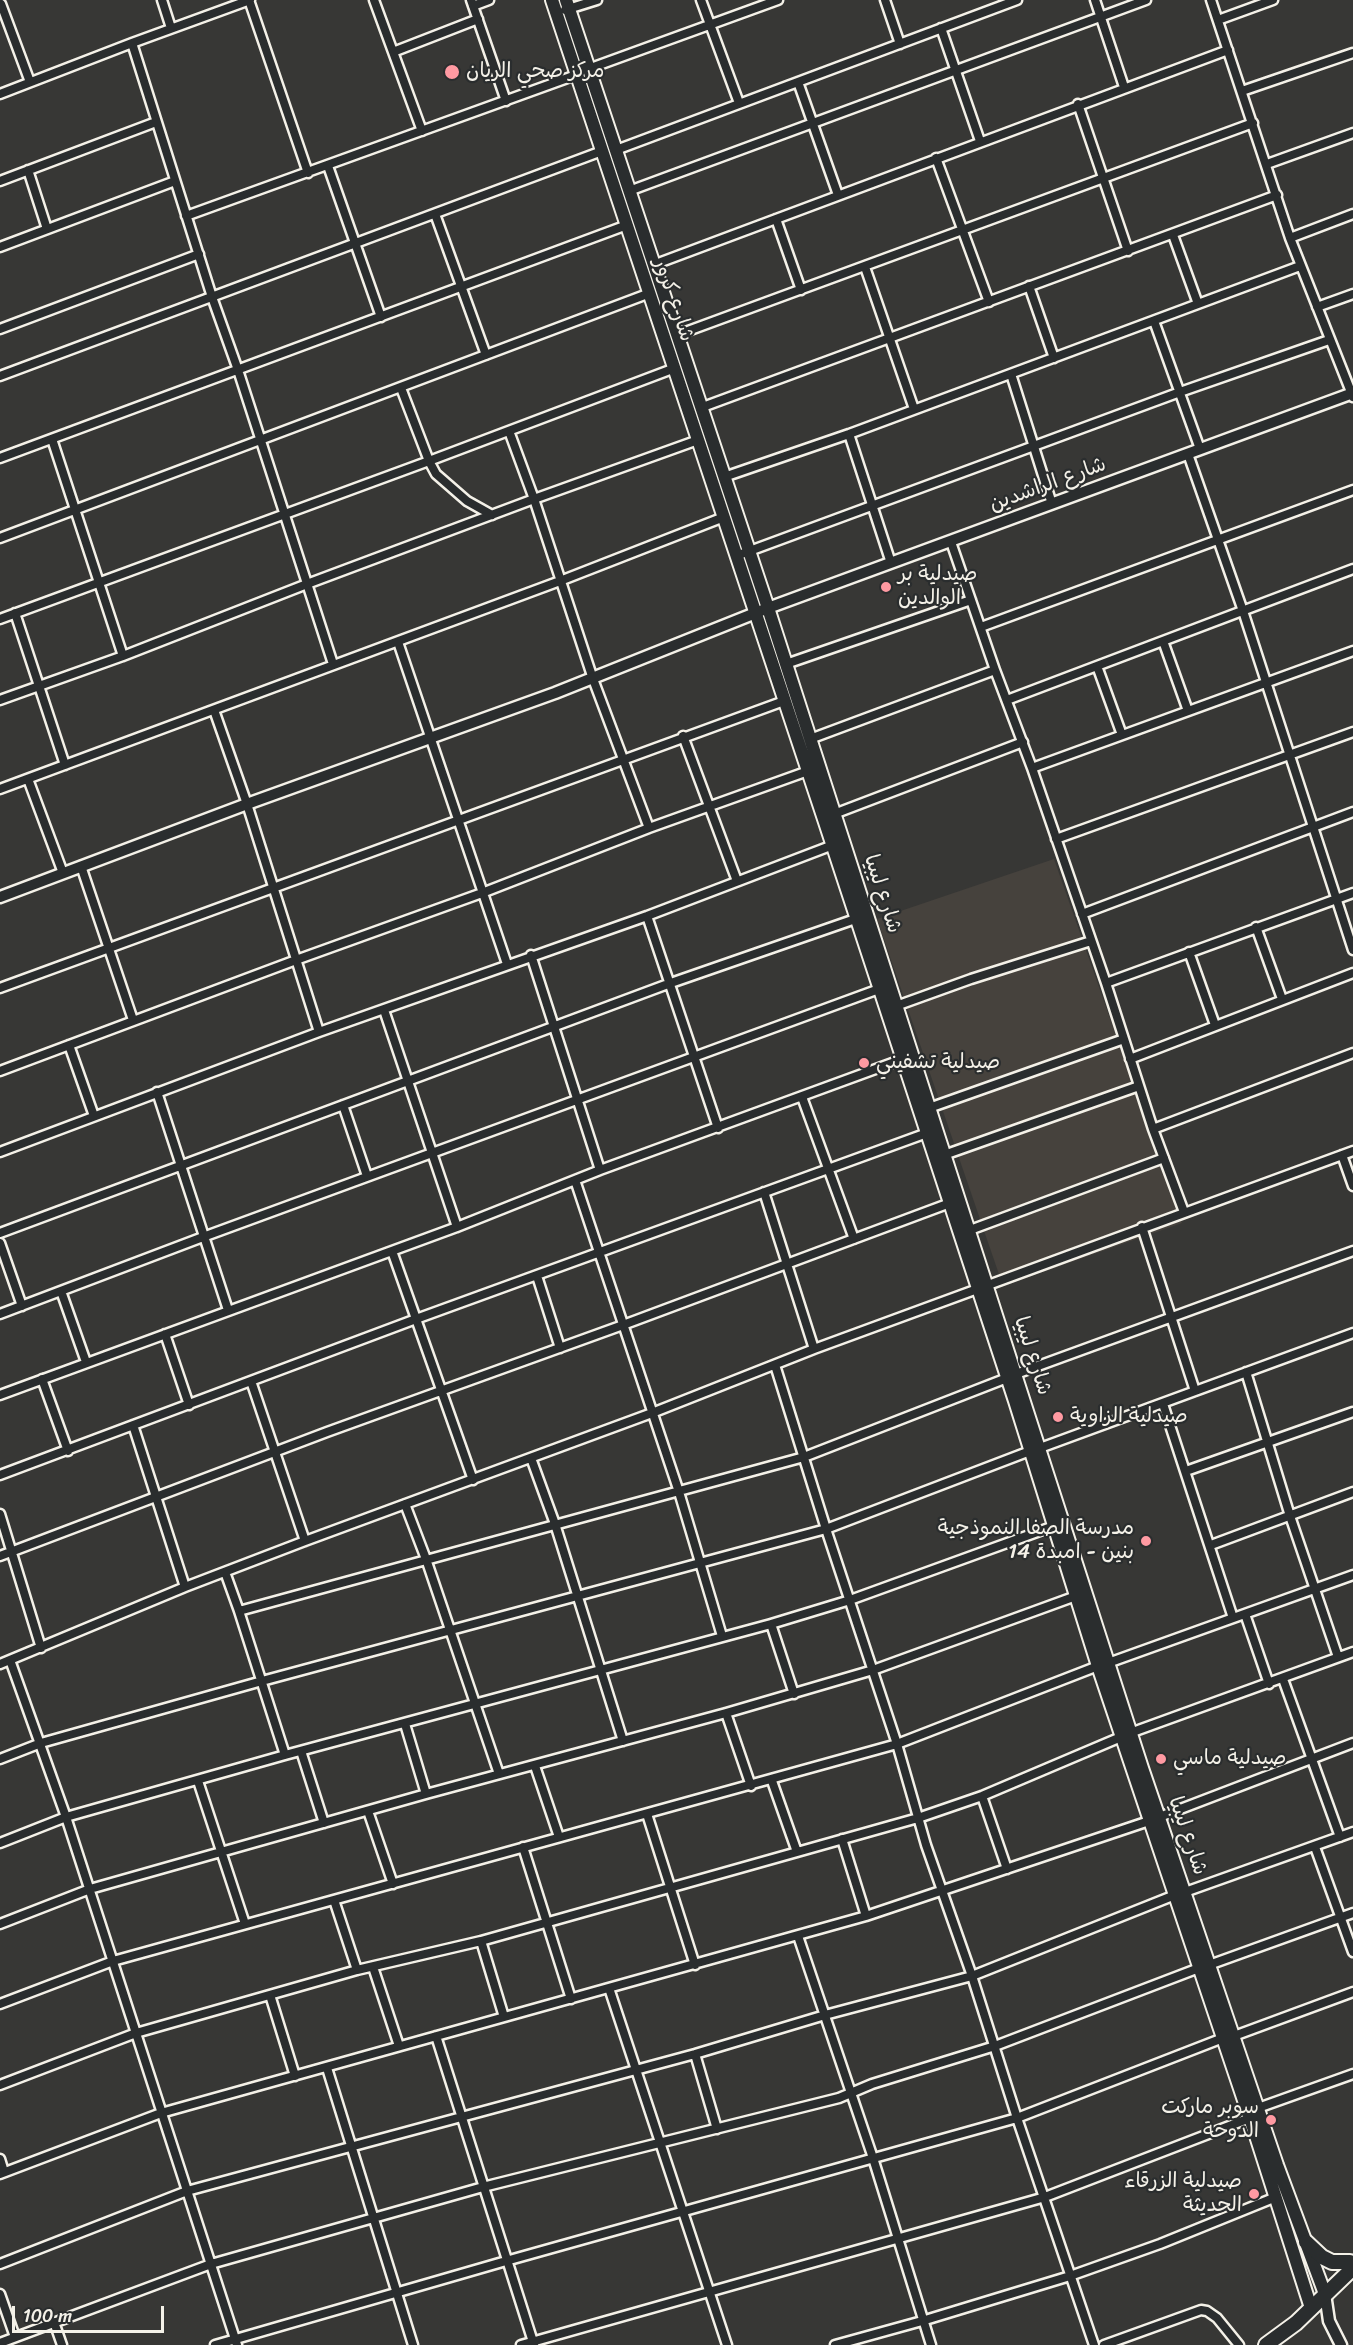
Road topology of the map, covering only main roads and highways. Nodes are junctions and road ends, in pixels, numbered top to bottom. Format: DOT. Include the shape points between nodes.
graph roads {
  1 [pos="552,0"];
  2 [pos="568,5"];
  3 [pos="768,608"];
  4 [pos="756,613"];
  5 [pos="845,866"];
  6 [pos="862,917"];
  7 [pos="982,1287"];
  8 [pos="1035,1450"];
  9 [pos="1077,1581"];
  10 [pos="1103,1665"];
  11 [pos="1254,2113"];
  12 [pos="1306,2242"];
  13 [pos="1352,2263"];
  14 [pos="1324,2290"];
  15 [pos="1309,2304"];
  16 [pos="1266,2345"];
  1 -- 4 [label="main road, شارع كرور"];
  2 -- 3 [label="main road, شارع كرور"];
  3 -- 5 [label="main road, شارع ليبيا" via="834,813"];
  4 -- 5 [label="main road, شارع ليبيا" via="833,845"];
  5 -- 6 [label="main road, شارع ليبيا"];
  6 -- 7 [label="main road, شارع ليبيا" via="879,989"];
  6 -- 7 [label="main road, شارع ليبيا" via="896,1005 970,1230"];
  7 -- 8 [label="main road, شارع ليبيا"];
  8 -- 9 [label="main road, شارع ليبيا"];
  8 -- 9 [label="main road, شارع ليبيا" via="1054,1526"];
  9 -- 10 [label="main road, شارع ليبيا"];
  9 -- 10 [label="main road, شارع ليبيا" via="1076,1596"];
  10 -- 11 [label="main road, شارع ليبيا"];
  11 -- 12 [label="main road, شارع ليبيا"];
  11 -- 15 [label="main road, شارع ليبيا"];
  12 -- 13 [label="highway" via="1332,2262"];
  12 -- 14 [label="main road, شارع ليبيا"];
  13 -- 14 [label="highway"];
  14 -- 15 [label="highway"];
  15 -- 16 [label="highway" via="1290,2317"];
}
